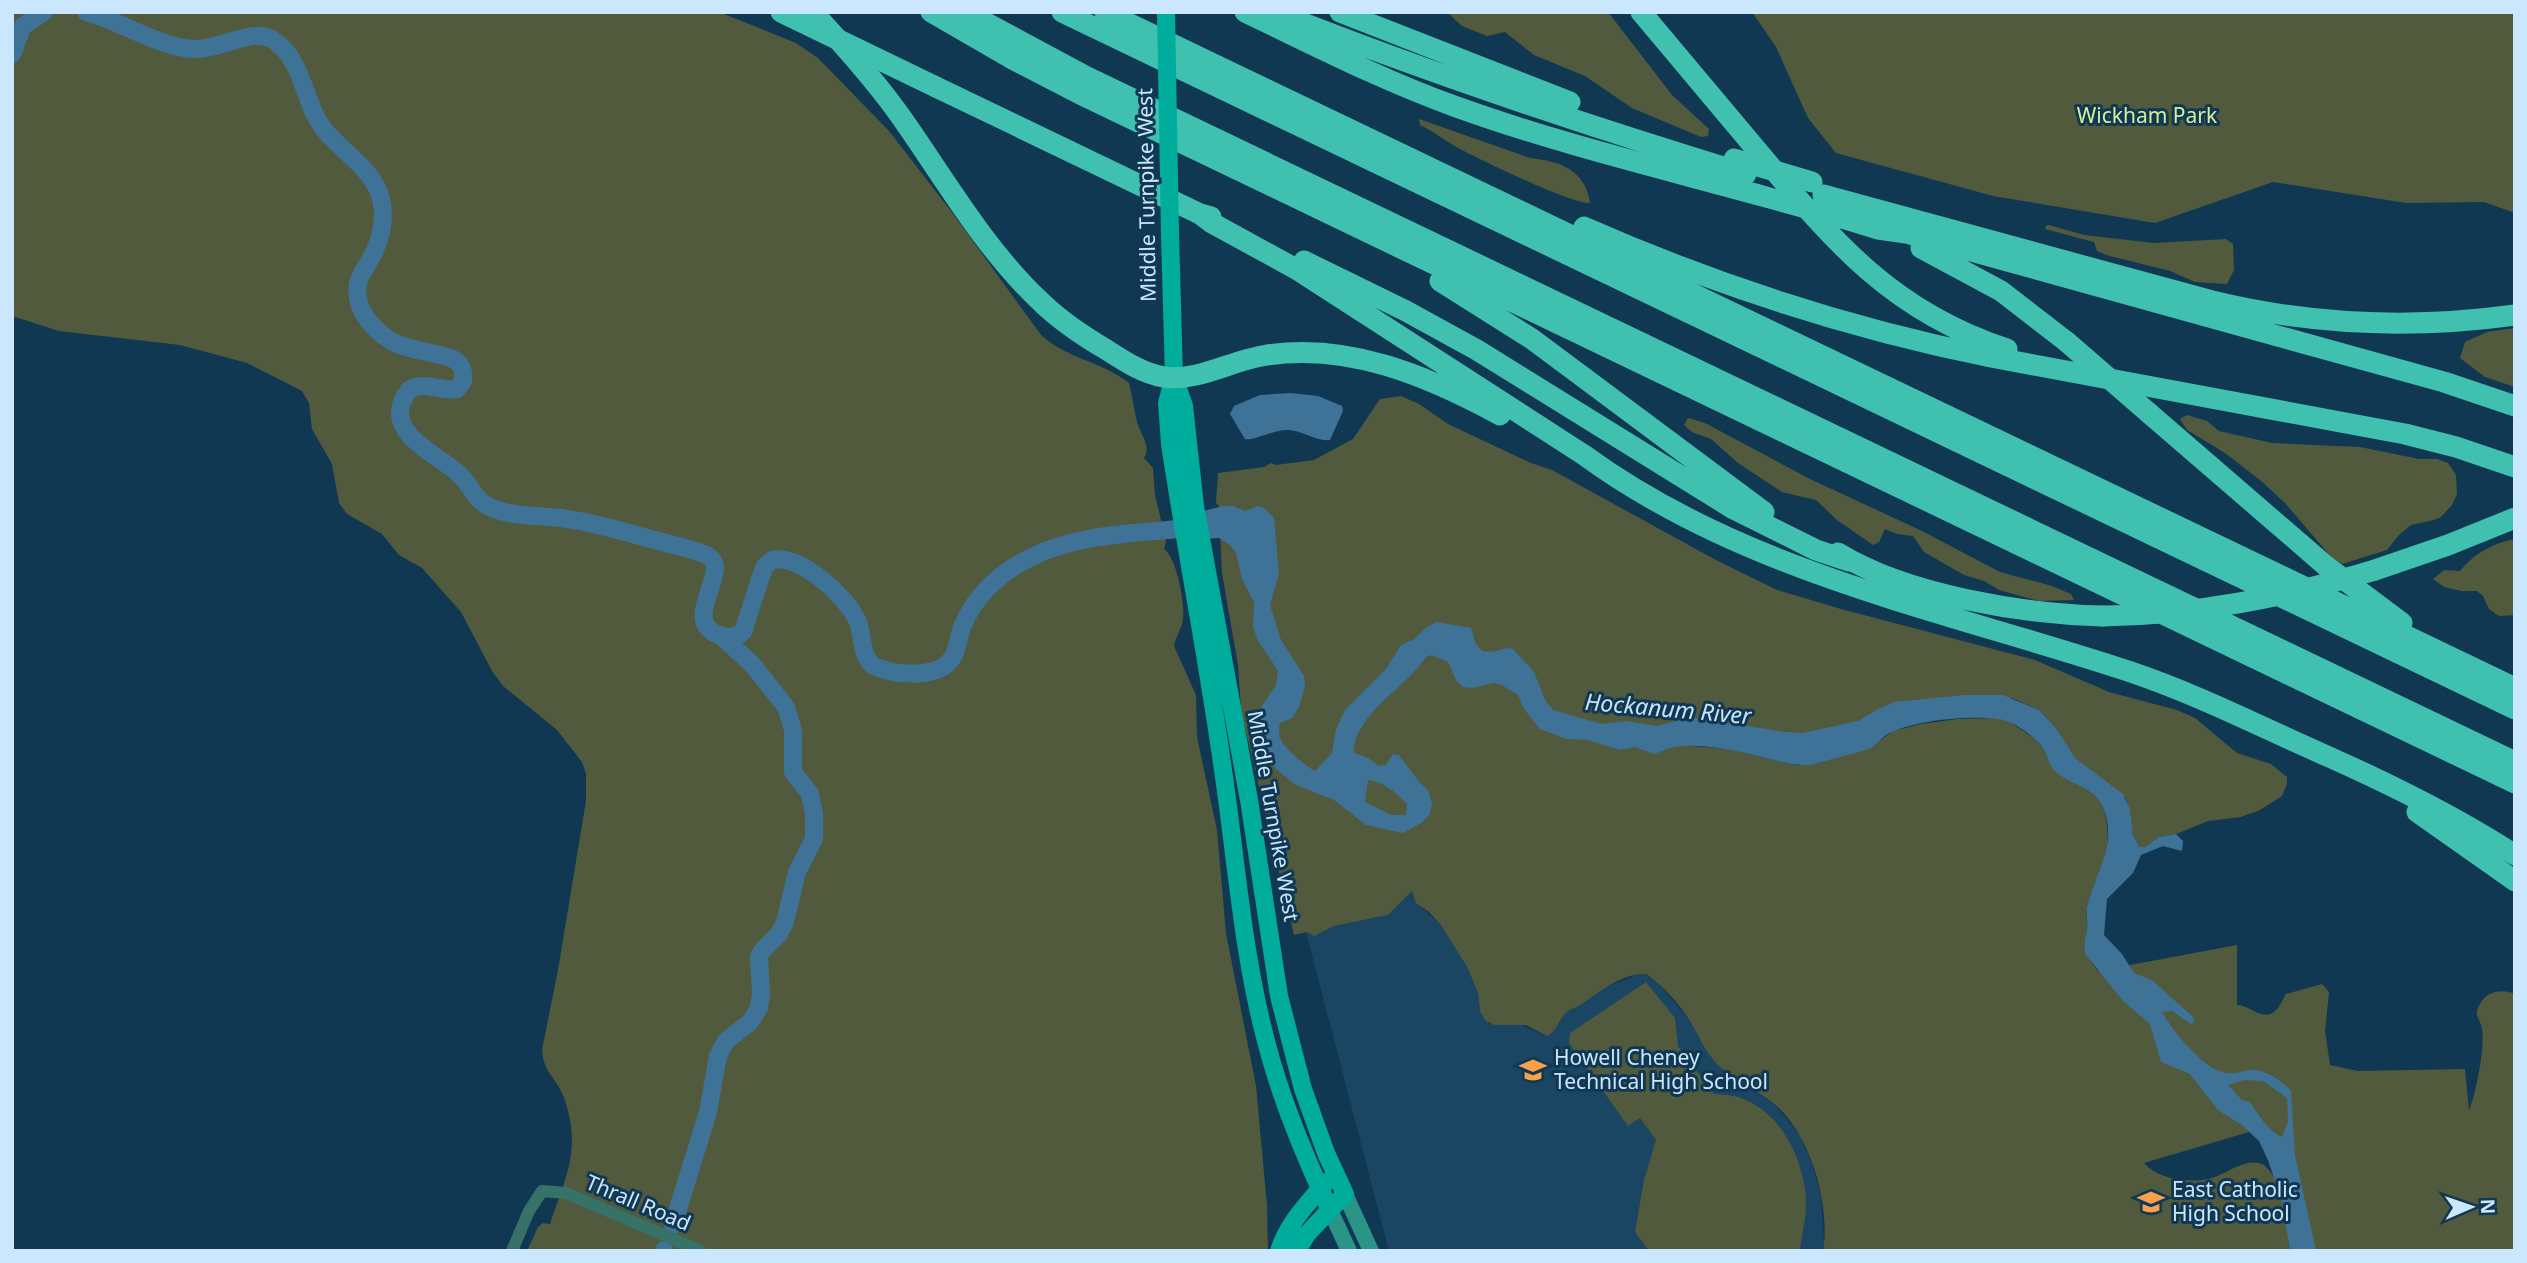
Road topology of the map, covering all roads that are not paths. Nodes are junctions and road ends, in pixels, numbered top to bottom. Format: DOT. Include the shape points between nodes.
graph roads {
  1 [pos="781,12"];
  2 [pos="813,12"];
  3 [pos="931,12"];
  4 [pos="966,12"];
  5 [pos="1062,12"];
  6 [pos="1105,12"];
  7 [pos="1166,12"];
  8 [pos="1245,12"];
  9 [pos="1275,12"];
  10 [pos="1340,12"];
  11 [pos="1642,12"];
  12 [pos="1740,166"];
  13 [pos="1471,188"];
  14 [pos="1200,214"];
  15 [pos="1878,229"];
  16 [pos="1391,244"];
  17 [pos="2515,315"];
  18 [pos="2093,374"];
  19 [pos="1174,377"];
  20 [pos="2515,406"];
  21 [pos="2515,467"];
  22 [pos="1606,472"];
  23 [pos="2515,517"];
  24 [pos="1849,561"];
  25 [pos="2450,657"];
  26 [pos="1219,685"];
  27 [pos="2515,688"];
  28 [pos="2515,709"];
  29 [pos="2326,756"];
  30 [pos="2515,762"];
  31 [pos="2515,783"];
  32 [pos="2515,855"];
  33 [pos="2515,881"];
  34 [pos="1335,1172"];
  35 [pos="1320,1189"];
  36 [pos="1345,1194"];
  37 [pos="1330,1210"];
  38 [pos="512,1251"];
  39 [pos="701,1251"];
  40 [pos="1279,1251"];
  41 [pos="1297,1251"];
  42 [pos="1349,1251"];
  43 [pos="1371,1251"];
  1 -- 14 [label="highway, bridge"];
  2 -- 19 [label="highway" via="891,103 985,237 1030,292 1111,353 1149,372"];
  3 -- 16 [label="highway" via="1050,79"];
  4 -- 30 [label="highway" via="1087,77"];
  5 -- 28 [label="highway"];
  6 -- 13 [label="highway"];
  7 -- 19 [label="main road, Middle Turnpike West, bridge"];
  8 -- 15 [label="highway, bridge" via="1372,73 1454,106"];
  9 -- 12 [label="highway" via="1544,108"];
  10 -- 12 [label="highway"];
  11 -- 18 [label="highway" via="1821,226 1883,285 1972,336"];
  12 -- 17 [label="highway" via="2212,301 2291,316 2398,323"];
  13 -- 18 [label="highway" via="1531,204 1674,264 1808,309 1964,351"];
  13 -- 25 [label="highway"];
  14 -- 22 [label="highway" via="1296,269"];
  14 -- 24 [label="highway" via="1423,320 1721,502 1816,550"];
  15 -- 20 [label="highway" via="1906,233"];
  15 -- 25 [label="highway, bridge" via="1980,278 2018,304 2326,566"];
  16 -- 24 [label="highway" via="1428,274 1532,339 1751,503"];
  16 -- 31 [label="highway"];
  18 -- 21 [label="highway" via="2419,437"];
  19 -- 22 [label="highway" via="1280,354 1332,355 1376,363 1435,382"];
  19 -- 26 [label="main road, Middle Turnpike West" via="1167,408"];
  22 -- 29 [label="highway" via="1708,528 1790,564 2160,682"];
  23 -- 24 [label="highway, bridge" via="2375,570 2228,606 2172,613 2102,616 2043,612 1966,599"];
  25 -- 27 [label="highway"];
  26 -- 34 [label="main road, Middle Turnpike West" via="1253,824 1283,1016 1304,1093"];
  26 -- 35 [label="main road, Middle Turnpike West" via="1257,1005 1283,1098"];
  29 -- 32 [label="highway" via="2427,803"];
  29 -- 33 [label="highway" via="2439,826"];
  34 -- 35 [label="main road"];
  34 -- 36 [label="main road, Middle Turnpike West"];
  35 -- 37 [label="main road, Middle Turnpike West"];
  35 -- 40 [label="main road" via="1293,1221"];
  36 -- 37 [label="main road"];
  36 -- 43 [label="main road, Middle Turnpike West"];
  37 -- 41 [label="main road"];
  37 -- 42 [label="main road, Middle Turnpike West"];
  38 -- 39 [label="street, Thrall Road" via="542,1191 566,1193"];
}
